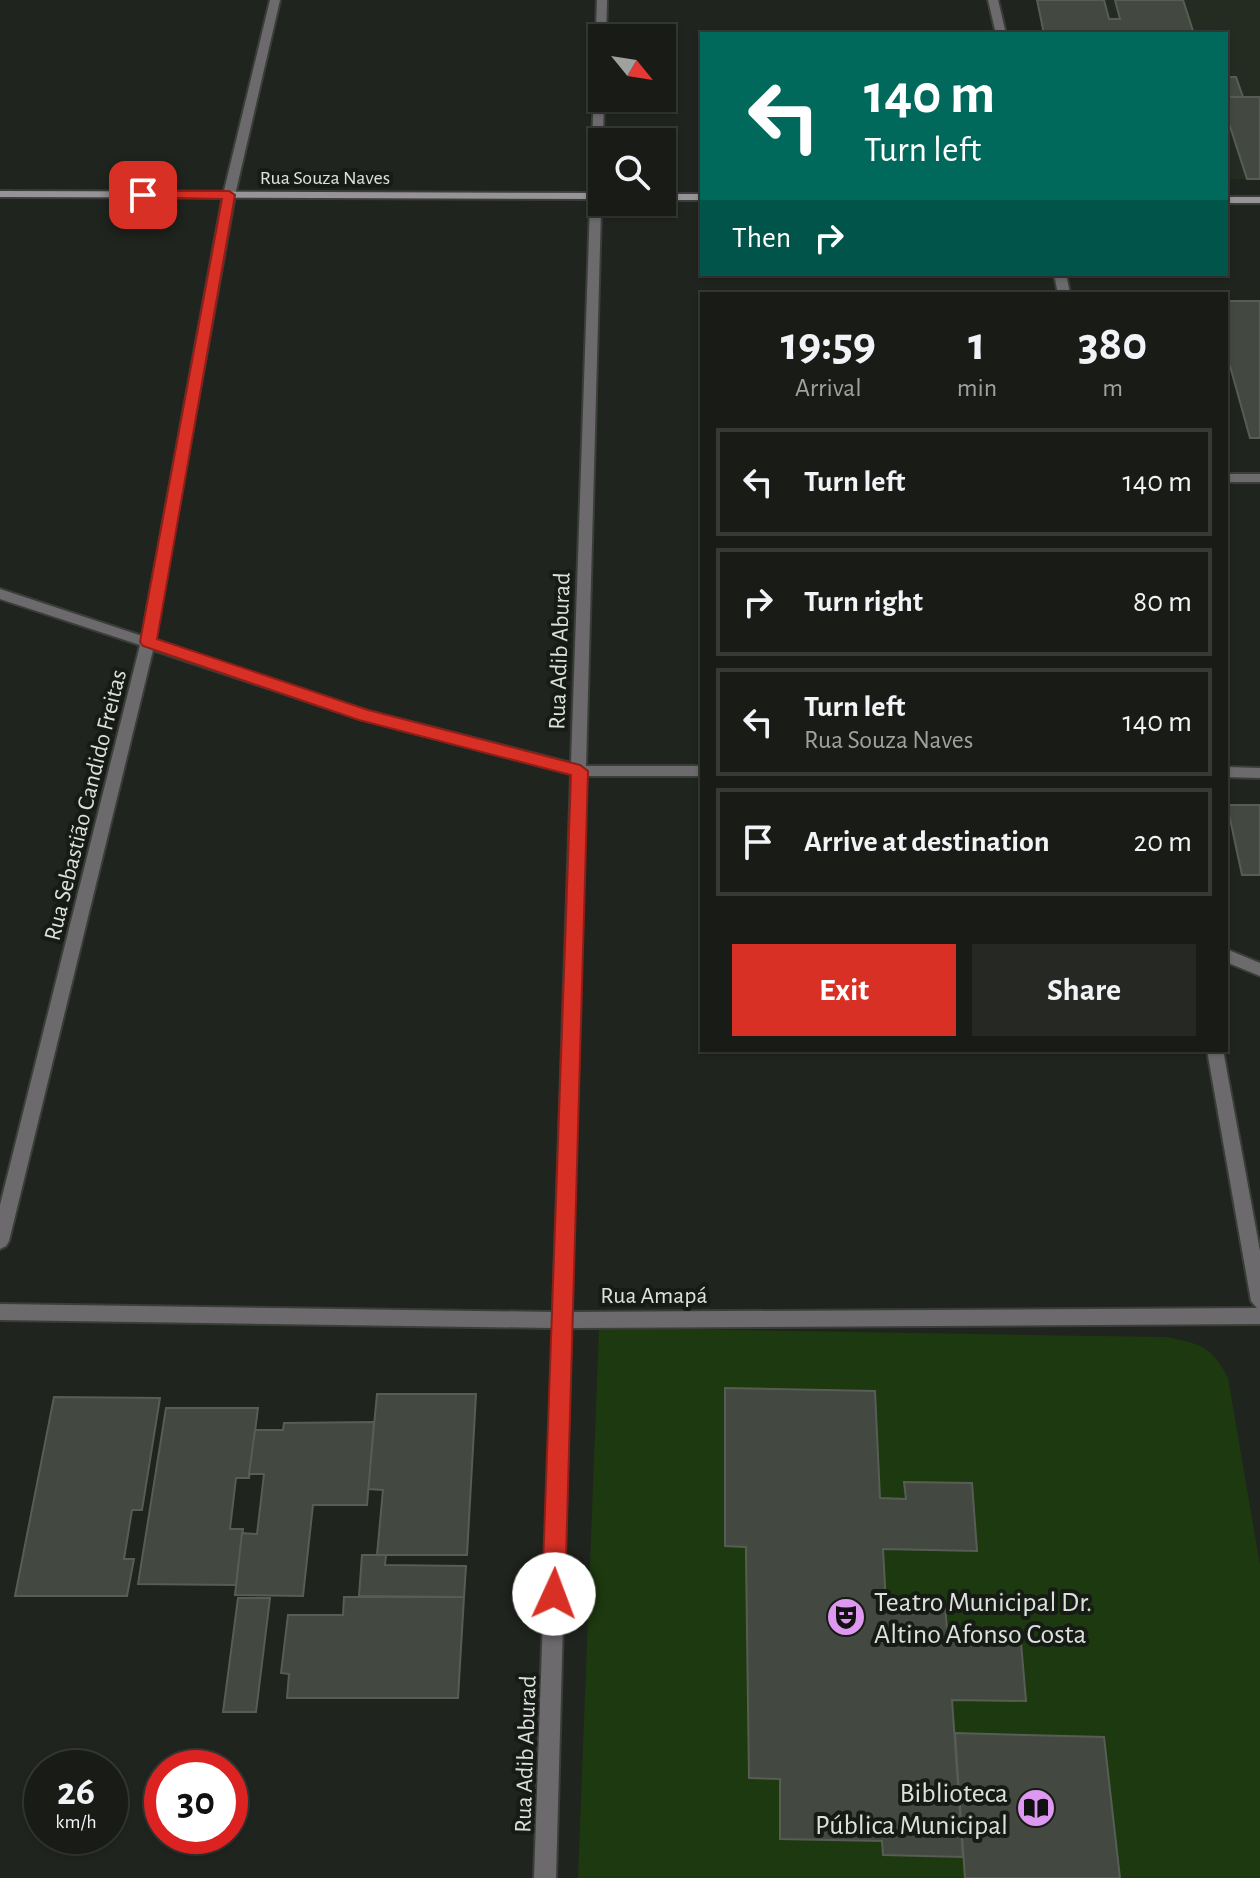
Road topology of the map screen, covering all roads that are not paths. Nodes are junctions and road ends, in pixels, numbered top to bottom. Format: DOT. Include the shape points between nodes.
graph roads {
  1 [pos="275,0"];
  2 [pos="602,0"];
  3 [pos="993,0"];
  4 [pos="1001,32"];
  5 [pos="599,128"];
  6 [pos="0,194"];
  7 [pos="229,195"];
  8 [pos="588,196"];
  9 [pos="676,197"];
  10 [pos="700,197"];
  11 [pos="1228,200"];
  12 [pos="1260,200"];
  13 [pos="597,216"];
  14 [pos="1228,478"];
  15 [pos="1260,478"];
  16 [pos="0,594"];
  17 [pos="148,642"];
  18 [pos="580,771"];
  19 [pos="700,771"];
  20 [pos="1228,772"];
  21 [pos="1260,773"];
  22 [pos="1228,956"];
  23 [pos="1260,970"];
  24 [pos="1215,1052"];
  25 [pos="0,1241"];
  26 [pos="1260,1301"];
  27 [pos="0,1312"];
  28 [pos="1260,1316"];
  29 [pos="562,1320"];
  30 [pos="545,1878"];
  1 -- 7 [label="street, Rua Sebastião Candido Freitas"];
  2 -- 5 [label="street, Rua Adib Aburad"];
  3 -- 4 [label="street"];
  6 -- 7 [label="main road, Rua Souza Naves"];
  7 -- 8 [label="main road, Rua Souza Naves"];
  7 -- 17 [label="street, Rua Sebastião Candido Freitas"];
  9 -- 10 [label="main road"];
  11 -- 12 [label="main road"];
  13 -- 18 [label="street, Rua Adib Aburad"];
  14 -- 15 [label="street"];
  16 -- 17 [label="street"];
  17 -- 18 [label="street" via="365,715"];
  17 -- 25 [label="street, Rua Sebastião Candido Freitas"];
  18 -- 19 [label="street"];
  18 -- 29 [label="street, Rua Adib Aburad"];
  20 -- 21 [label="street"];
  22 -- 23 [label="street"];
  24 -- 26 [label="street"];
  27 -- 29 [label="street, Rua Amapá"];
  28 -- 29 [label="street, Rua Amapá"];
  29 -- 30 [label="street, Rua Adib Aburad"];
}
